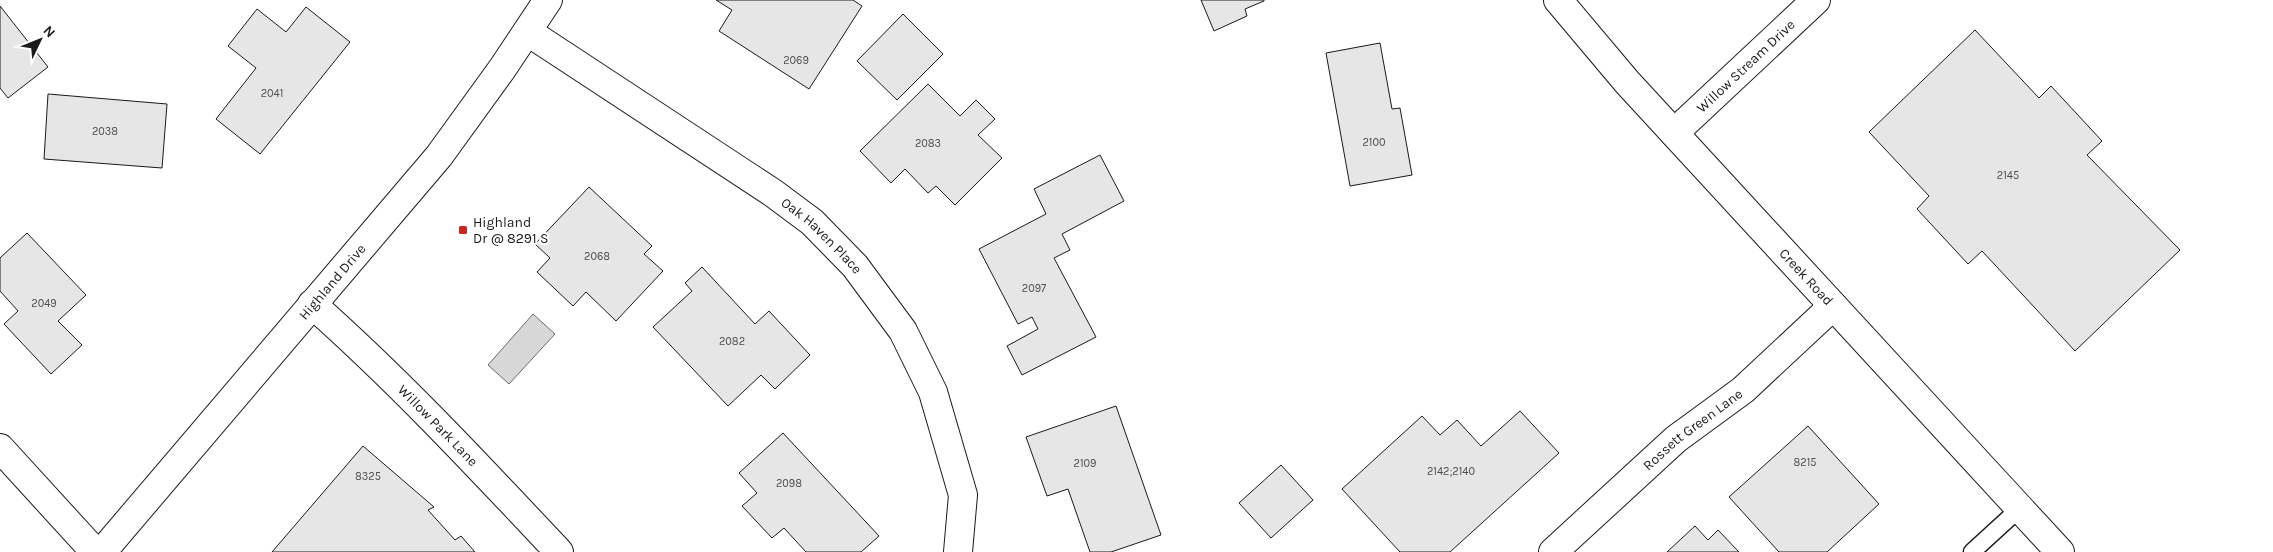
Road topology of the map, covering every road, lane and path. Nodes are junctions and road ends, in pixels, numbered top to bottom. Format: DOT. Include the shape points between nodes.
graph roads {
  1 [pos="548,0"];
  2 [pos="1558,0"];
  3 [pos="1816,0"];
  4 [pos="528,32"];
  5 [pos="1674,133"];
  6 [pos="312,304"];
  7 [pos="1833,306"];
  8 [pos="0,448"];
  9 [pos="2020,508"];
  10 [pos="95,552"];
  11 [pos="102,552"];
  12 [pos="559,552"];
  13 [pos="958,552"];
  14 [pos="1553,552"];
  15 [pos="1972,552"];
  16 [pos="2060,552"];
  1 -- 4 [label="street, Highland Drive"];
  2 -- 5 [label="street, Creek Road" via="1626,82"];
  3 -- 5 [label="street, Willow Stream Drive"];
  4 -- 6 [label="street, Highland Drive" via="439,156"];
  4 -- 13 [label="street, Oak Haven Place" via="773,193 812,222 855,266 903,331 933,392 963,495"];
  5 -- 7 [label="street, Creek Road"];
  6 -- 11 [label="street, Highland Drive"];
  6 -- 12 [label="street, Willow Park Lane" via="371,356 442,427"];
  7 -- 9 [label="street, Creek Road"];
  7 -- 14 [label="street, Rossett Green Lane" via="1743,390 1676,440"];
  8 -- 10 [label="street"];
  9 -- 15 [label="lane"];
  9 -- 16 [label="street, Creek Road"];
}
